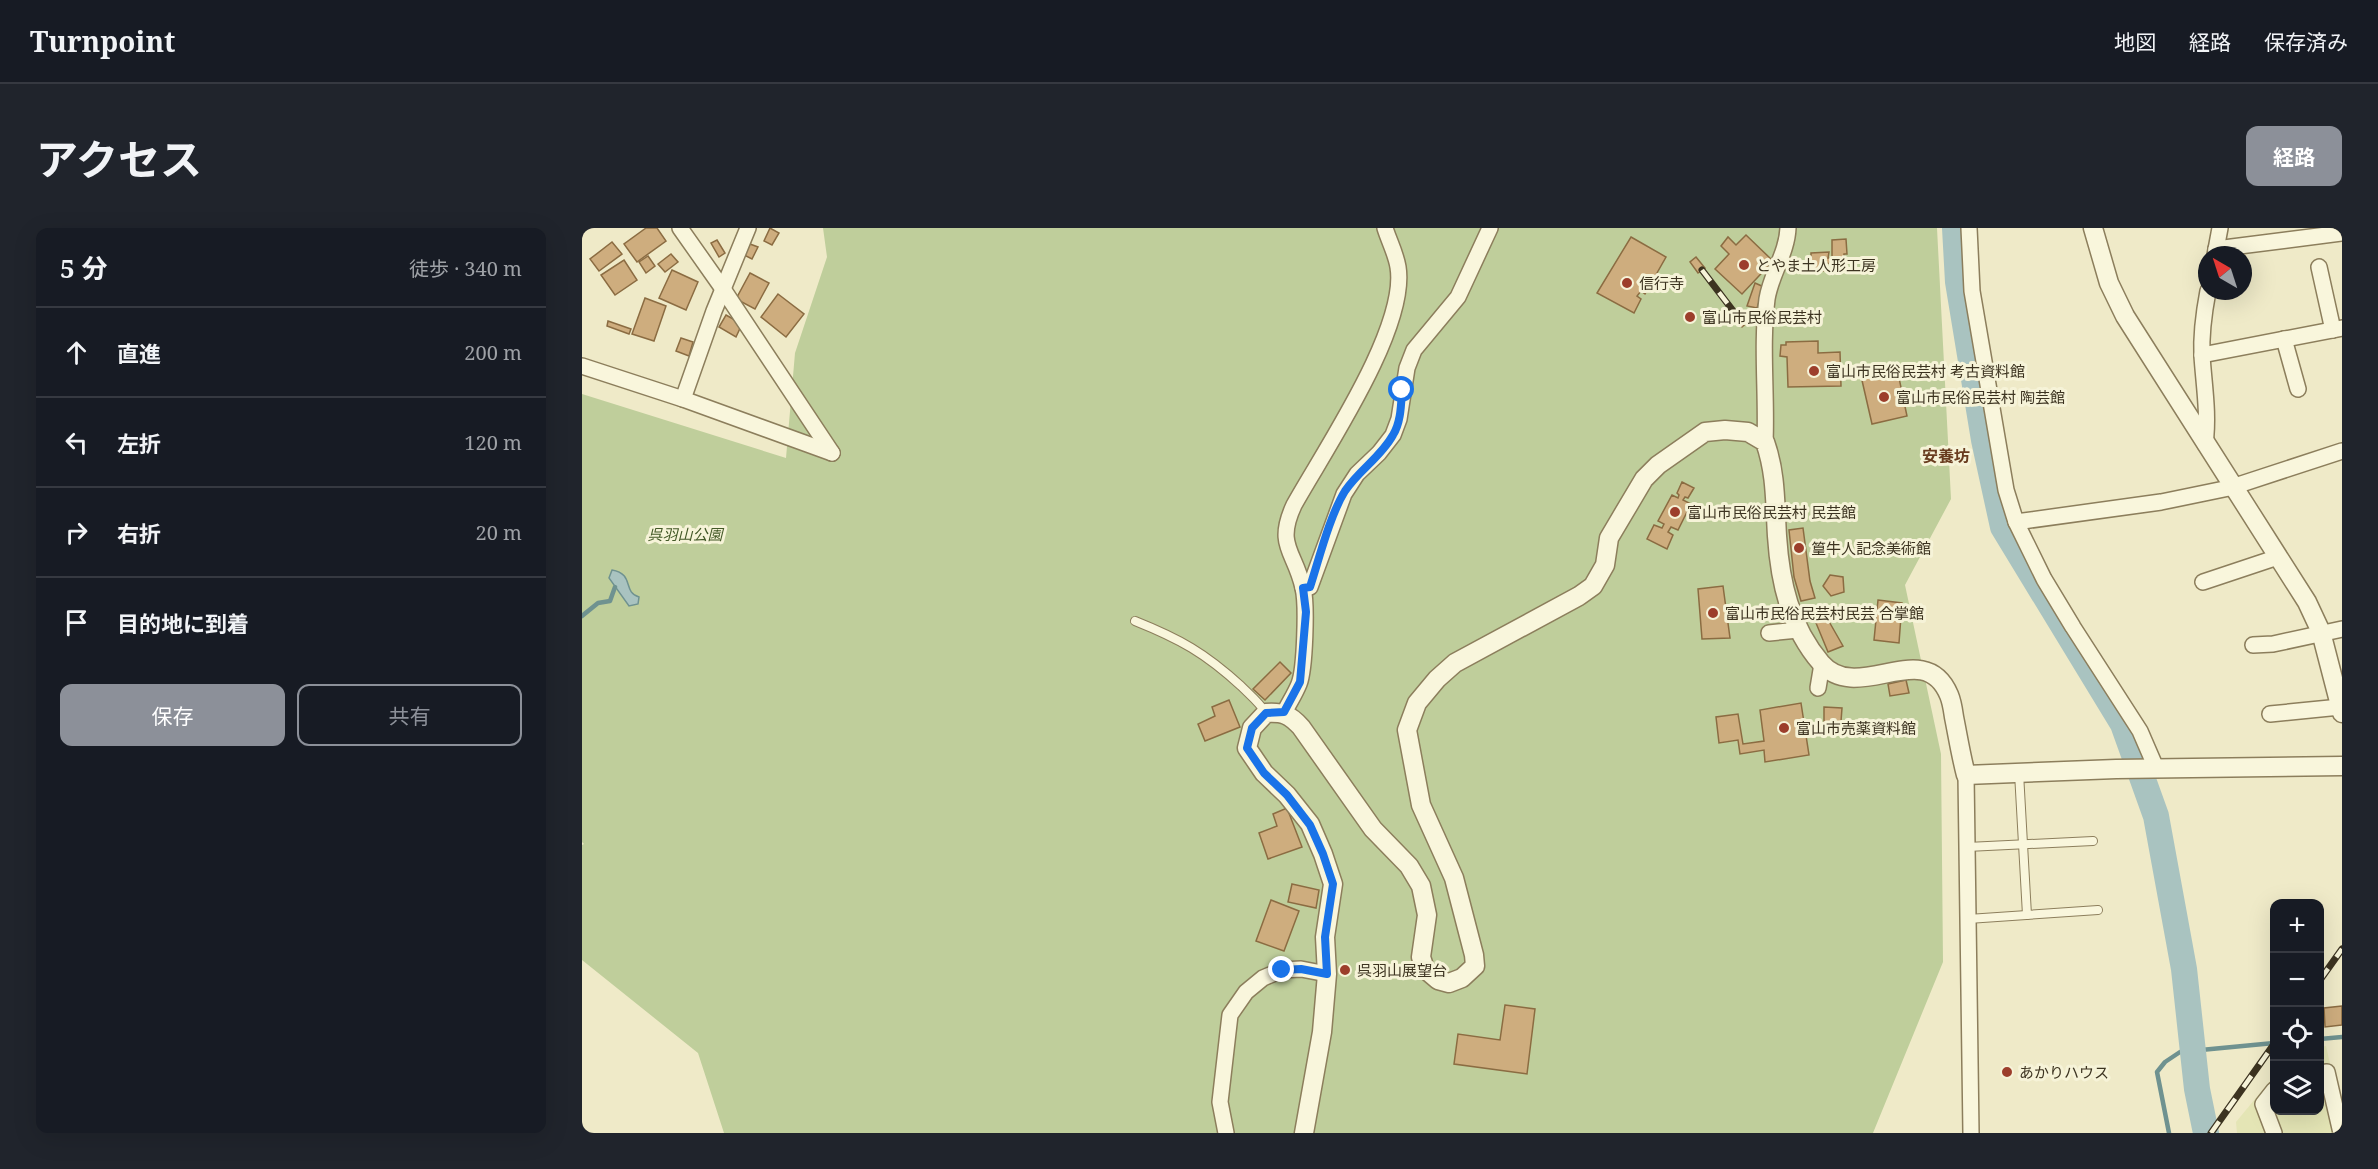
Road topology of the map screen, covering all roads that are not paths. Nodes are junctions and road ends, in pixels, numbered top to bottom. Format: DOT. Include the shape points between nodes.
graph roads {
  1 [pos="680,228"];
  2 [pos="748,228"];
  3 [pos="1385,228"];
  4 [pos="1491,228"];
  5 [pos="1788,228"];
  6 [pos="1969,228"];
  7 [pos="2093,228"];
  8 [pos="2220,228"];
  9 [pos="2342,232"];
  10 [pos="2217,246"];
  11 [pos="2252,246"];
  12 [pos="2319,267"];
  13 [pos="723,288"];
  14 [pos="2206,300"];
  15 [pos="2338,329"];
  16 [pos="2284,339"];
  17 [pos="2202,355"];
  18 [pos="582,366"];
  19 [pos="2298,389"];
  20 [pos="683,399"];
  21 [pos="1765,442"];
  22 [pos="2205,444"];
  23 [pos="2342,451"];
  24 [pos="2233,487"];
  25 [pos="2016,522"];
  26 [pos="2278,556"];
  27 [pos="2203,582"];
  28 [pos="1303,588"];
  29 [pos="1135,621"];
  30 [pos="2342,629"];
  31 [pos="1798,630"];
  32 [pos="2321,632"];
  33 [pos="1769,633"];
  34 [pos="2253,645"];
  35 [pos="1822,664"];
  36 [pos="1818,688"];
  37 [pos="2341,710"];
  38 [pos="1275,713"];
  39 [pos="2270,714"];
  40 [pos="2342,766"];
  41 [pos="2156,768"];
  42 [pos="2019,773"];
  43 [pos="1966,776"];
  44 [pos="2093,841"];
  45 [pos="2023,844"];
  46 [pos="1967,847"];
  47 [pos="2098,910"];
  48 [pos="2027,915"];
  49 [pos="1968,919"];
  50 [pos="1327,974"];
  51 [pos="2324,1072"];
  52 [pos="2270,1095"];
  53 [pos="1226,1133"];
  54 [pos="1304,1133"];
  55 [pos="1971,1133"];
  56 [pos="2274,1133"];
  57 [pos="2341,1133"];
  1 -- 13 [label="street"];
  2 -- 13 [label="street"];
  3 -- 28 [label="street" via="1398,268 1389,326 1371,371 1285,524 1286,544"];
  4 -- 28 [label="street" via="1458,297 1414,350 1393,435 1344,494 1310,587"];
  5 -- 21 [label="street" via="1788,239 1760,324"];
  6 -- 25 [label="street" via="1972,291 2006,490"];
  7 -- 22 [label="street" via="2109,283 2125,316"];
  8 -- 10 [label="street"];
  9 -- 11 [label="street"];
  12 -- 15 [label="street"];
  13 -- 20 [label="street"];
  13 -- 20 [label="street" via="832,453"];
  14 -- 17 [label="street"];
  15 -- 16 [label="street"];
  16 -- 17 [label="street"];
  16 -- 19 [label="street"];
  17 -- 22 [label="street" via="2208,420"];
  18 -- 20 [label="street"];
  21 -- 31 [label="street" via="1776,485 1780,576"];
  21 -- 38 [label="street" via="1748,432 1706,432 1658,465 1644,478 1609,538 1605,566 1593,586 1455,663 1417,703 1407,730 1421,805 1454,878 1474,955 1475,966 1462,978 1449,984 1425,969 1421,957 1427,915 1421,886 1409,866 1373,829 1290,715"];
  22 -- 24 [label="street"];
  23 -- 24 [label="street"];
  24 -- 25 [label="street" via="2162,502"];
  24 -- 26 [label="street"];
  25 -- 41 [label="street" via="2044,579 2140,731"];
  26 -- 27 [label="street"];
  26 -- 32 [label="street"];
  28 -- 38 [label="street" via="1306,612 1300,682"];
  29 -- 38 [label="lane" via="1176,638 1215,662"];
  30 -- 32 [label="street"];
  31 -- 33 [label="street"];
  31 -- 35 [label="street"];
  32 -- 34 [label="street"];
  32 -- 37 [label="street"];
  35 -- 36 [label="street"];
  35 -- 43 [label="street" via="1833,674 1849,679 1908,668 1931,672 1950,696"];
  37 -- 39 [label="street"];
  38 -- 50 [label="street" via="1252,728 1247,748 1310,825 1323,854 1333,884 1325,937"];
  40 -- 41 [label="street"];
  41 -- 42 [label="street"];
  42 -- 43 [label="street"];
  42 -- 45 [label="lane"];
  43 -- 46 [label="street"];
  44 -- 45 [label="lane"];
  45 -- 46 [label="lane"];
  45 -- 48 [label="lane"];
  46 -- 49 [label="street"];
  47 -- 48 [label="lane"];
  48 -- 49 [label="lane"];
  49 -- 55 [label="street"];
  50 -- 53 [label="street" via="1282,970 1263,978 1246,992 1230,1015 1220,1102"];
  50 -- 54 [label="street" via="1322,1032"];
  51 -- 57 [label="street"];
  52 -- 56 [label="street" via="2263,1104"];
}
